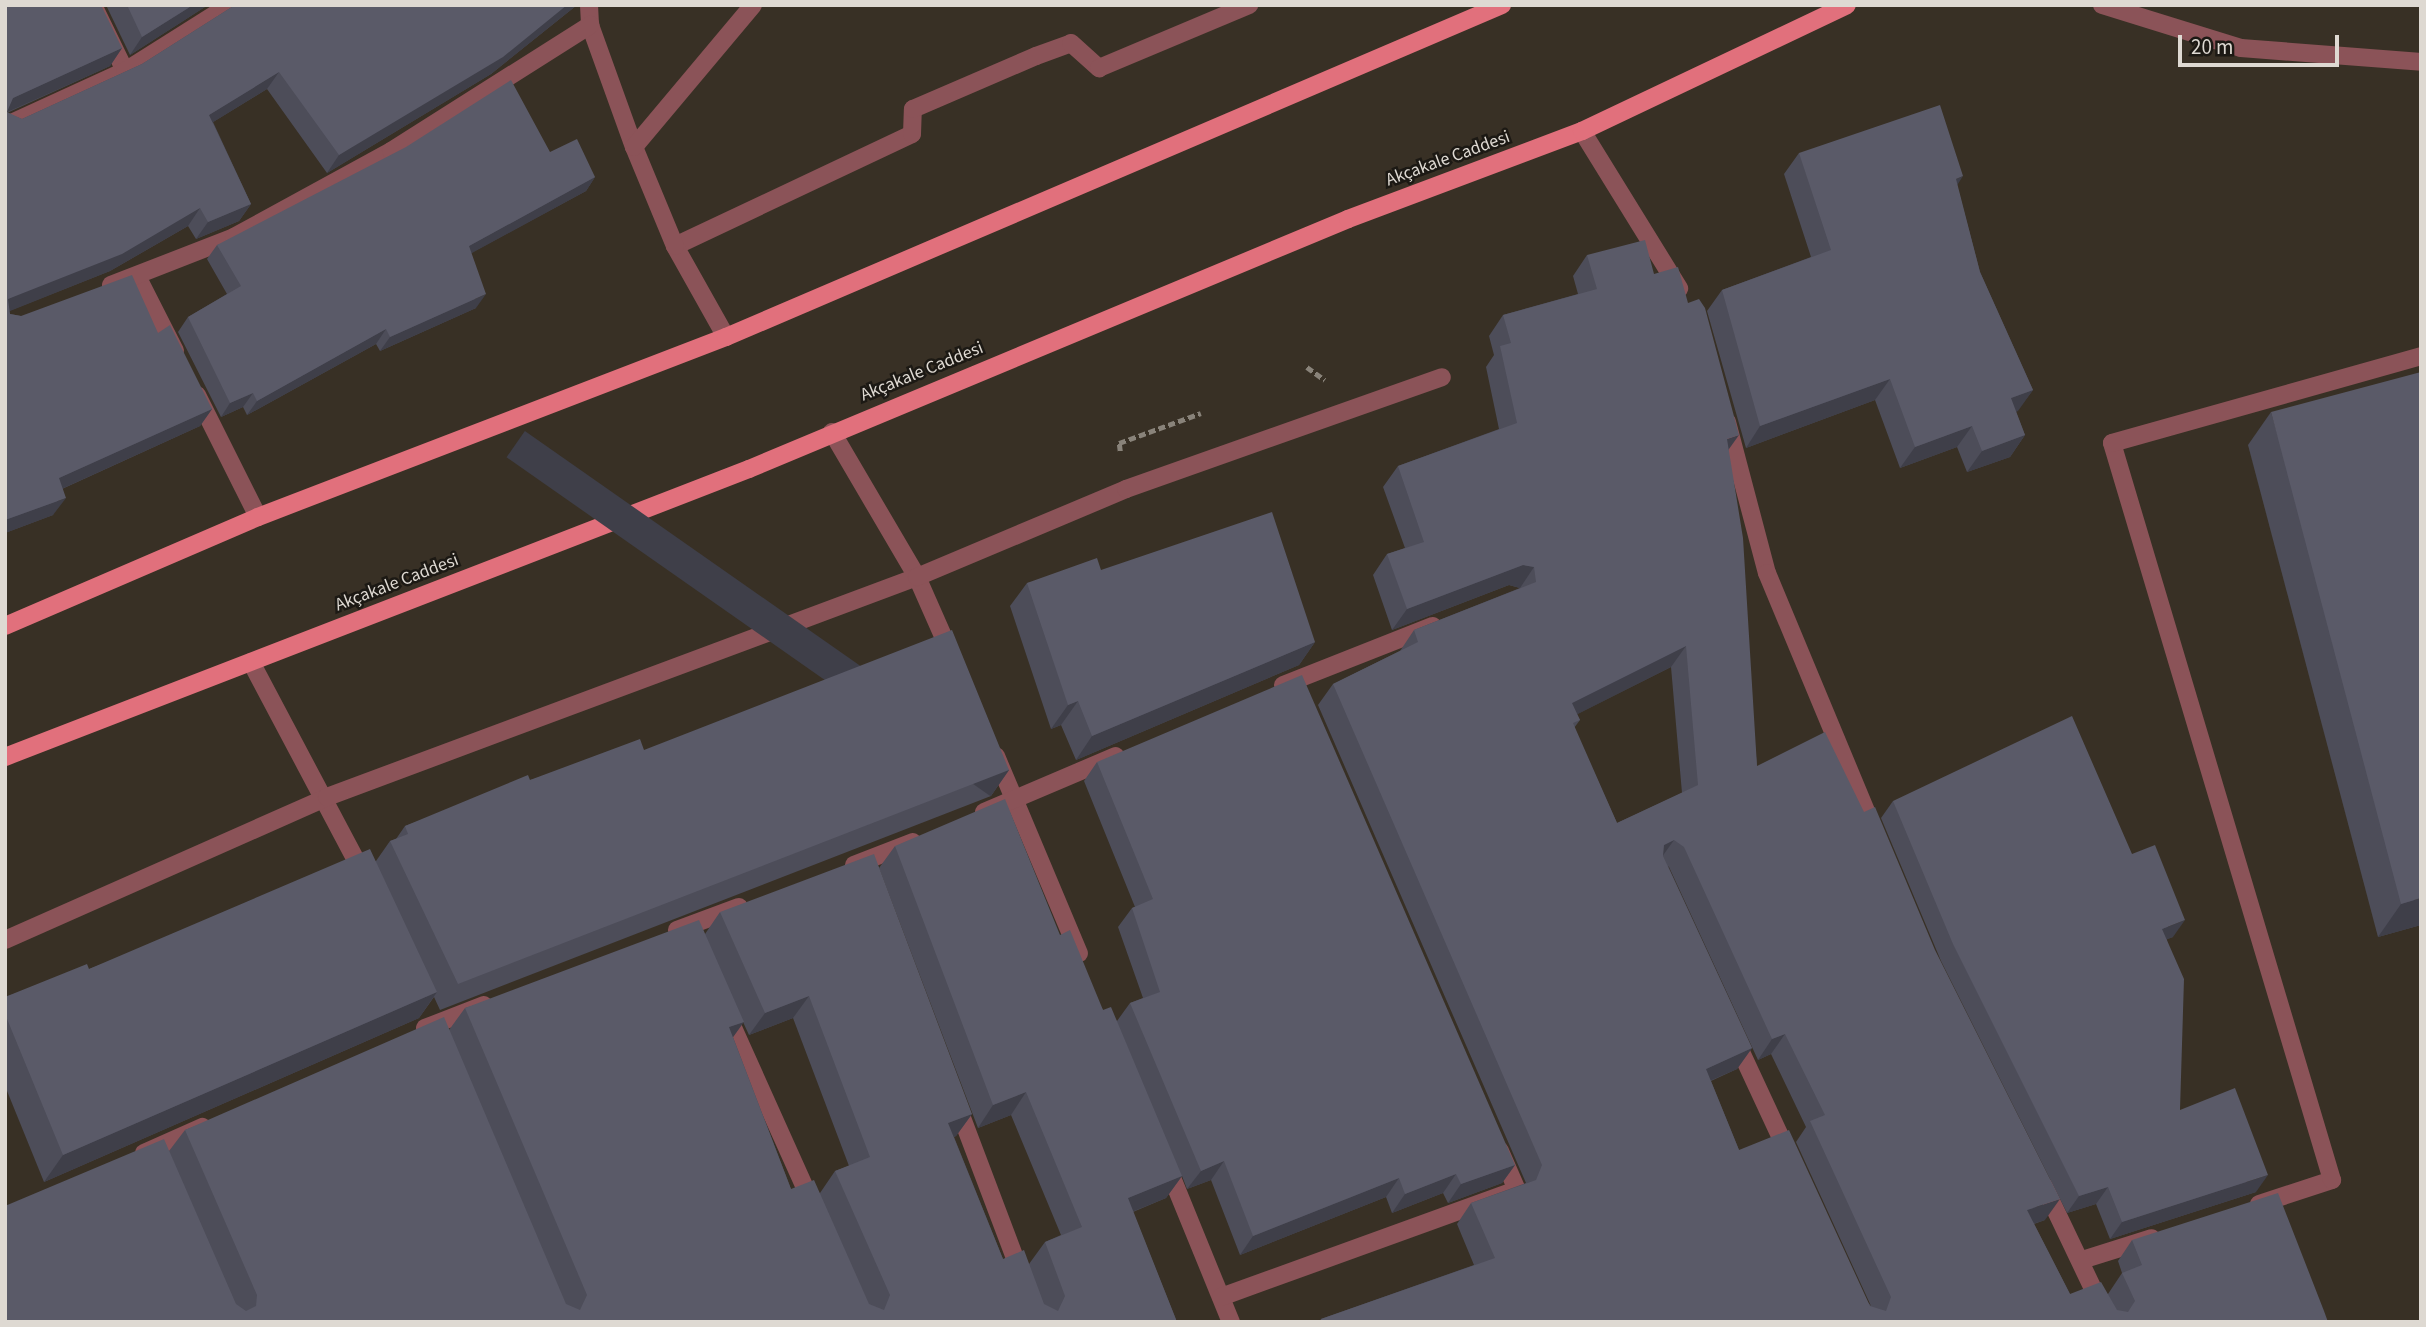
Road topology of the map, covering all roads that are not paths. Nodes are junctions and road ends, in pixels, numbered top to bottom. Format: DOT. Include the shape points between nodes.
graph roads {
  1 [pos="93,5"];
  2 [pos="230,5"];
  3 [pos="589,5"];
  4 [pos="753,5"];
  5 [pos="1249,5"];
  6 [pos="1502,5"];
  7 [pos="1847,5"];
  8 [pos="2102,5"];
  9 [pos="590,25"];
  10 [pos="2421,62"];
  11 [pos="125,71"];
  12 [pos="5,126"];
  13 [pos="1582,131"];
  14 [pos="634,147"];
  15 [pos="676,246"];
  16 [pos="137,276"];
  17 [pos="89,293"];
  18 [pos="1687,301"];
  19 [pos="726,337"];
  20 [pos="2421,356"];
  21 [pos="1442,377"];
  22 [pos="1721,403"];
  23 [pos="832,432"];
  24 [pos="258,517"];
  25 [pos="918,578"];
  26 [pos="1448,621"];
  27 [pos="5,626"];
  28 [pos="251,662"];
  29 [pos="961,676"];
  30 [pos="1295,680"];
  31 [pos="1270,690"];
  32 [pos="1306,705"];
  33 [pos="988,738"];
  34 [pos="1129,750"];
  35 [pos="5,757"];
  36 [pos="327,797"];
  37 [pos="1015,799"];
  38 [pos="965,820"];
  39 [pos="927,836"];
  40 [pos="1883,852"];
  41 [pos="839,871"];
  42 [pos="374,898"];
  43 [pos="764,898"];
  44 [pos="662,936"];
  45 [pos="5,940"];
  46 [pos="1089,978"];
  47 [pos="716,990"];
  48 [pos="498,999"];
  49 [pos="431,1017"];
  50 [pos="1728,1022"];
  51 [pos="409,1035"];
  52 [pos="445,1049"];
  53 [pos="947,1079"];
  54 [pos="218,1120"];
  55 [pos="1489,1126"];
  56 [pos="1158,1144"];
  57 [pos="155,1148"];
  58 [pos="130,1159"];
  59 [pos="2031,1162"];
  60 [pos="1797,1172"];
  61 [pos="166,1173"];
  62 [pos="2240,1210"];
  63 [pos="819,1220"];
  64 [pos="2174,1231"];
  65 [pos="2082,1260"];
  66 [pos="1222,1297"];
  67 [pos="1039,1322"];
  68 [pos="1231,1322"];
  69 [pos="2109,1322"];
  1 -- 11 [label="street"];
  2 -- 11 [label="street"];
  3 -- 9 [label="street"];
  4 -- 14 [label="street"];
  5 -- 15 [label="street" via="1099,68 1071,43 1036,56 913,108 912,134"];
  6 -- 19 [label="main road"];
  7 -- 13 [label="main road, Akçakale Caddesi"];
  8 -- 10 [label="street" via="2241,48"];
  9 -- 14 [label="street"];
  9 -- 16 [label="street" via="391,151 234,237"];
  11 -- 12 [label="street"];
  13 -- 18 [label="street"];
  13 -- 23 [label="main road, Akçakale Caddesi" via="1348,219"];
  14 -- 15 [label="street"];
  15 -- 19 [label="street"];
  16 -- 17 [label="street"];
  16 -- 24 [label="street"];
  19 -- 24 [label="main road"];
  20 -- 62 [label="street" via="2112,443 2332,1180"];
  21 -- 25 [label="street" via="1126,489"];
  22 -- 40 [label="street" via="1767,573"];
  23 -- 25 [label="street"];
  23 -- 28 [label="main road, Akçakale Caddesi"];
  24 -- 27 [label="main road"];
  25 -- 29 [label="street"];
  25 -- 36 [label="street"];
  26 -- 30 [label="street"];
  28 -- 35 [label="main road, Akçakale Caddesi"];
  28 -- 36 [label="street"];
  30 -- 31 [label="street"];
  30 -- 32 [label="street"];
  33 -- 37 [label="street"];
  34 -- 37 [label="street"];
  36 -- 42 [label="street"];
  36 -- 45 [label="street"];
  37 -- 38 [label="street"];
  37 -- 46 [label="street"];
  39 -- 41 [label="street" via="867,868"];
  43 -- 44 [label="street" via="691,932"];
  47 -- 63 [label="street"];
  48 -- 49 [label="street"];
  49 -- 51 [label="street"];
  49 -- 52 [label="street"];
  50 -- 60 [label="street"];
  53 -- 67 [label="street"];
  54 -- 57 [label="street"];
  55 -- 66 [label="street" via="1517,1190"];
  56 -- 66 [label="street"];
  57 -- 58 [label="street"];
  57 -- 61 [label="street"];
  59 -- 65 [label="street"];
  64 -- 65 [label="street"];
  65 -- 69 [label="street"];
  66 -- 68 [label="street"];
}
